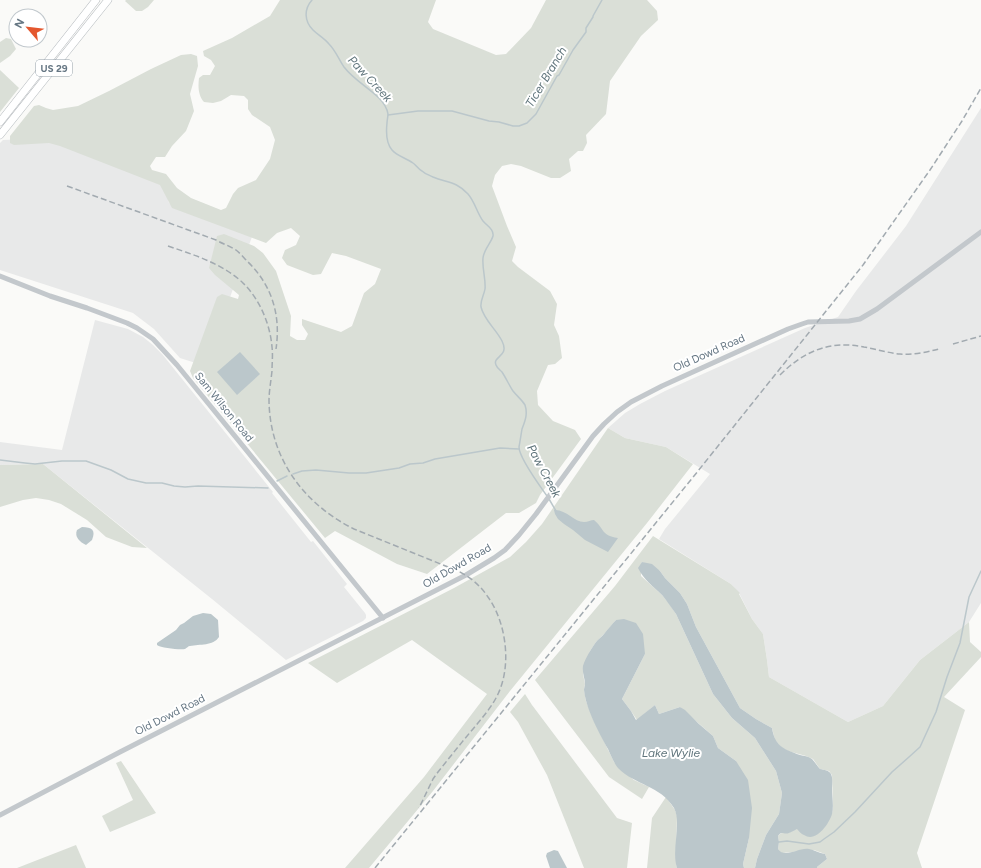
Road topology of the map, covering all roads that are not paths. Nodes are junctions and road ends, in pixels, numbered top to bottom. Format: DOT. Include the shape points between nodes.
graph roads {
  1 [pos="96,0"];
  2 [pos="108,0"];
  3 [pos="0,122"];
  4 [pos="0,135"];
  5 [pos="981,232"];
  6 [pos="0,276"];
  7 [pos="383,618"];
  8 [pos="0,815"];
  1 -- 3 [label="main road, US 29"];
  2 -- 4 [label="main road, US 29"];
  5 -- 7 [label="street, Old Dowd Road" via="860,319 808,322 788,329 631,402 596,432 505,550 466,575"];
  6 -- 7 [label="street, Sam Wilson Road" via="127,323 149,335 182,371"];
  7 -- 8 [label="street, Old Dowd Road"];
}
